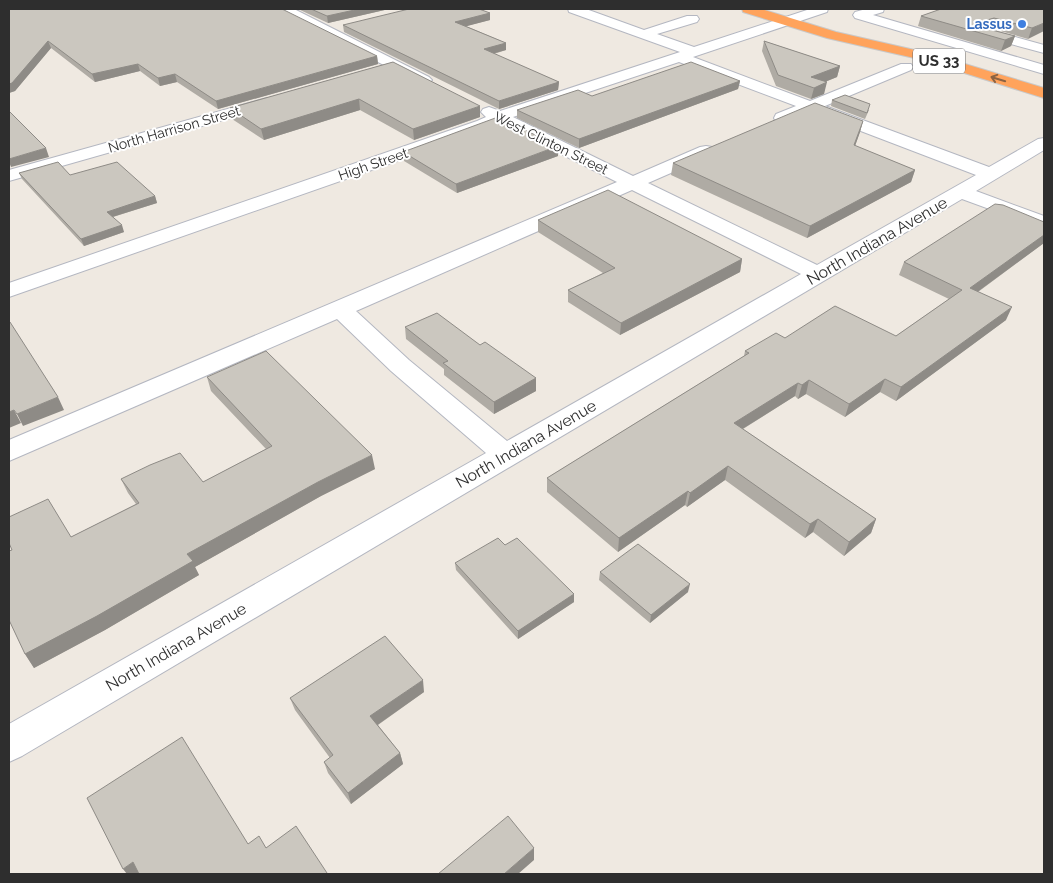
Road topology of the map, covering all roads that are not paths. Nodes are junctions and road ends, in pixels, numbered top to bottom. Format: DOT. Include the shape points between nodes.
graph roads {
  1 [pos="285,9"];
  2 [pos="574,9"];
  3 [pos="588,9"];
  4 [pos="748,9"];
  5 [pos="822,9"];
  6 [pos="878,9"];
  7 [pos="668,11"];
  8 [pos="785,20"];
  9 [pos="345,25"];
  10 [pos="623,26"];
  11 [pos="326,30"];
  12 [pos="980,31"];
  13 [pos="644,34"];
  14 [pos="832,35"];
  15 [pos="1044,49"];
  16 [pos="684,54"];
  17 [pos="396,66"];
  18 [pos="915,70"];
  19 [pos="1044,70"];
  20 [pos="377,71"];
  21 [pos="439,87"];
  22 [pos="1044,93"];
  23 [pos="282,98"];
  24 [pos="472,104"];
  25 [pos="810,106"];
  26 [pos="498,116"];
  27 [pos="765,125"];
  28 [pos="1044,144"];
  29 [pos="720,145"];
  30 [pos="991,174"];
  31 [pos="9,176"];
  32 [pos="631,182"];
  33 [pos="961,192"];
  34 [pos="1044,223"];
  35 [pos="819,274"];
  36 [pos="9,290"];
  37 [pos="340,308"];
  38 [pos="9,451"];
  39 [pos="507,455"];
  40 [pos="9,744"];
  1 -- 11 [label="street"];
  2 -- 10 [label="street"];
  3 -- 10 [label="street" via="622,20"];
  4 -- 8 [label="highway, US 33"];
  5 -- 8 [label="street, High Street"];
  6 -- 19 [label="street" via="860,15"];
  7 -- 13 [label="street" via="692,19"];
  8 -- 14 [label="highway, US 33"];
  8 -- 16 [label="street, High Street"];
  9 -- 11 [label="street"];
  10 -- 13 [label="street"];
  11 -- 17 [label="street"];
  12 -- 15 [label="street"];
  13 -- 16 [label="street"];
  14 -- 18 [label="highway"];
  22 -- 14 [label="highway, US 33, one-way" via="927,57"];
  16 -- 25 [label="street"];
  16 -- 26 [label="street, High Street"];
  17 -- 20 [label="street"];
  17 -- 21 [label="street"];
  18 -- 25 [label="street"];
  23 -- 31 [label="street, North Harrison Street"];
  24 -- 26 [label="street, West Clinton Street"];
  25 -- 27 [label="street"];
  25 -- 30 [label="street"];
  26 -- 32 [label="street, West Clinton Street"];
  26 -- 36 [label="street, High Street" via="483,125"];
  28 -- 30 [label="street, North Indiana Avenue"];
  29 -- 32 [label="street"];
  30 -- 33 [label="street, North Indiana Avenue"];
  32 -- 35 [label="street, West Clinton Street"];
  32 -- 37 [label="street"];
  33 -- 34 [label="street"];
  33 -- 35 [label="street, North Indiana Avenue"];
  35 -- 39 [label="street, North Indiana Avenue"];
  37 -- 38 [label="street"];
  37 -- 39 [label="street" via="402,366"];
  39 -- 40 [label="street, North Indiana Avenue"];
}
